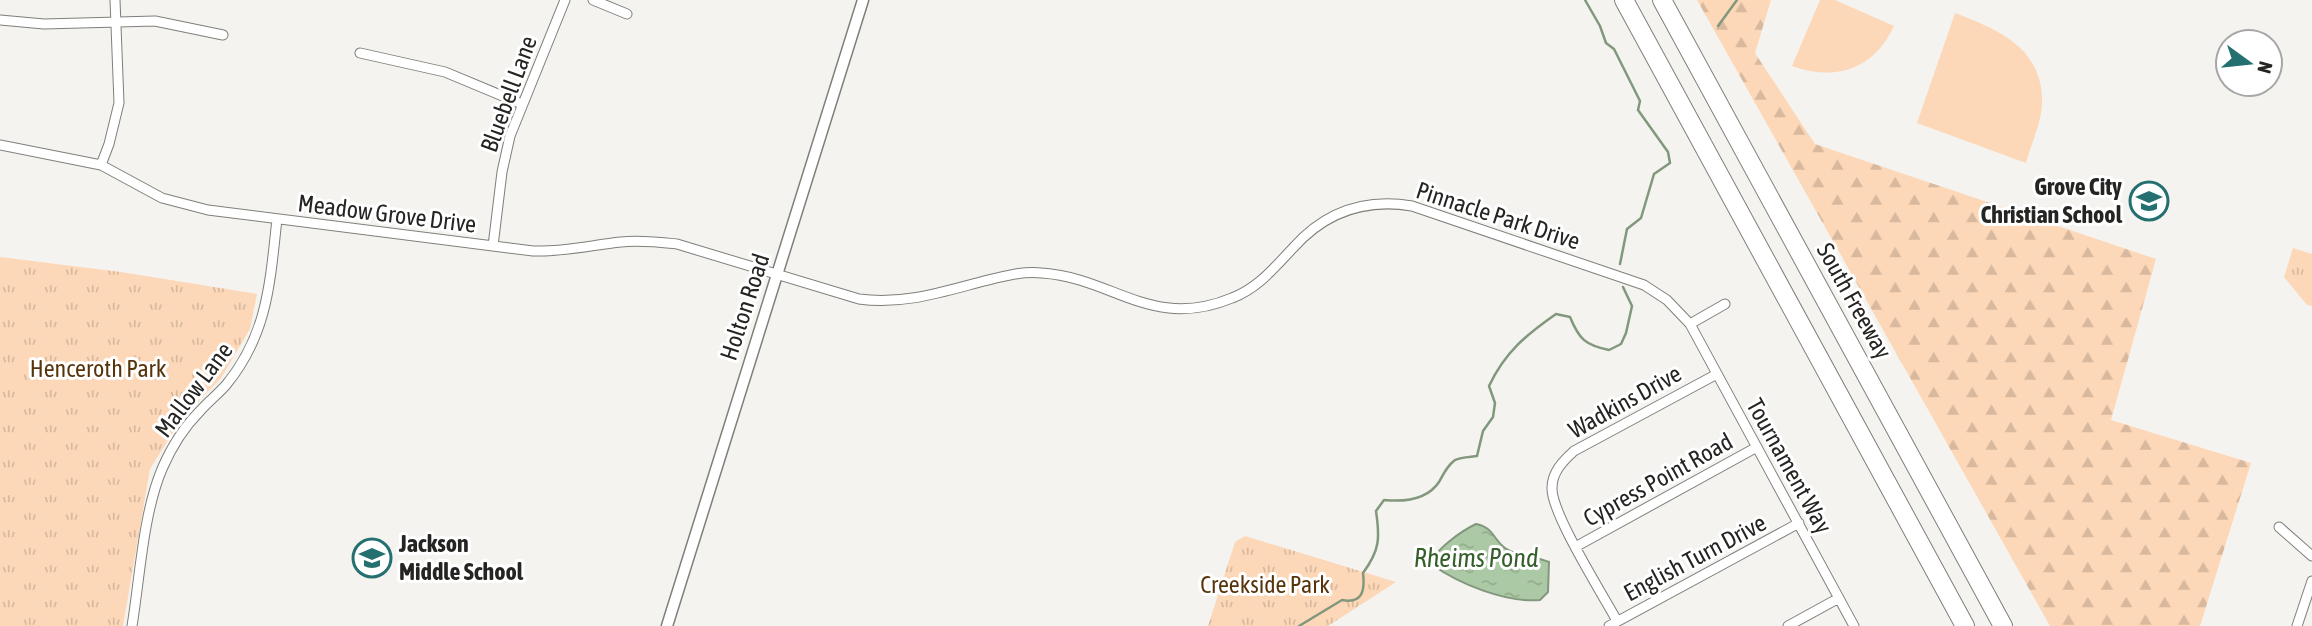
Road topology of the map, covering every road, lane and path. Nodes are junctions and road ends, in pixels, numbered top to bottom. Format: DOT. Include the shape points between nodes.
graph roads {
  1 [pos="115,0"];
  2 [pos="565,0"];
  3 [pos="593,0"];
  4 [pos="863,0"];
  5 [pos="1624,0"];
  6 [pos="1662,0"];
  7 [pos="627,14"];
  8 [pos="0,20"];
  9 [pos="116,21"];
  10 [pos="223,34"];
  11 [pos="360,53"];
  12 [pos="522,104"];
  13 [pos="0,145"];
  14 [pos="101,164"];
  15 [pos="277,219"];
  16 [pos="493,246"];
  17 [pos="777,275"];
  18 [pos="1726,304"];
  19 [pos="1690,324"];
  20 [pos="1717,374"];
  21 [pos="1757,447"];
  22 [pos="1798,523"];
  23 [pos="2279,527"];
  24 [pos="1577,547"];
  25 [pos="2312,556"];
  26 [pos="2312,581"];
  27 [pos="1839,598"];
  28 [pos="1613,624"];
  29 [pos="132,626"];
  30 [pos="667,626"];
  31 [pos="1788,626"];
  32 [pos="1854,626"];
  33 [pos="1965,626"];
  34 [pos="2003,626"];
  35 [pos="2297,626"];
  1 -- 9 [label="street"];
  2 -- 12 [label="street, Bluebell Lane"];
  3 -- 7 [label="street"];
  4 -- 17 [label="street, Holton Road"];
  5 -- 33 [label="highway"];
  6 -- 34 [label="highway, South Freeway"];
  8 -- 9 [label="street" via="44,24"];
  9 -- 10 [label="street" via="176,24"];
  9 -- 14 [label="street" via="119,103"];
  11 -- 12 [label="street" via="444,72"];
  12 -- 16 [label="street, Bluebell Lane" via="505,154"];
  13 -- 14 [label="street, Meadow Grove Drive"];
  14 -- 15 [label="street, Meadow Grove Drive" via="162,198 208,210"];
  15 -- 16 [label="street, Meadow Grove Drive"];
  15 -- 29 [label="street, Mallow Lane" via="268,299 258,335 225,386 186,426 155,489"];
  16 -- 17 [label="street, Meadow Grove Drive" via="549,251 650,241 686,247"];
  17 -- 19 [label="street, Pinnacle Park Drive" via="859,299 891,302 1011,274 1039,272 1152,306 1203,307 1250,289 1306,234 1334,214 1395,203 1435,212 1644,285"];
  17 -- 30 [label="street, Holton Road"];
  18 -- 19 [label="street"];
  19 -- 20 [label="street, Tournament Way"];
  20 -- 21 [label="street, Tournament Way"];
  20 -- 24 [label="street, Wadkins Drive" via="1574,451 1560,463 1553,499"];
  21 -- 22 [label="street, Tournament Way"];
  21 -- 24 [label="street, Cypress Point Road"];
  22 -- 27 [label="street, Tournament Way"];
  22 -- 28 [label="street, English Turn Drive"];
  23 -- 25 [label="street"];
  24 -- 28 [label="street, Wadkins Drive"];
  26 -- 35 [label="street"];
  27 -- 31 [label="street"];
  27 -- 32 [label="street, Tournament Way"];
}
